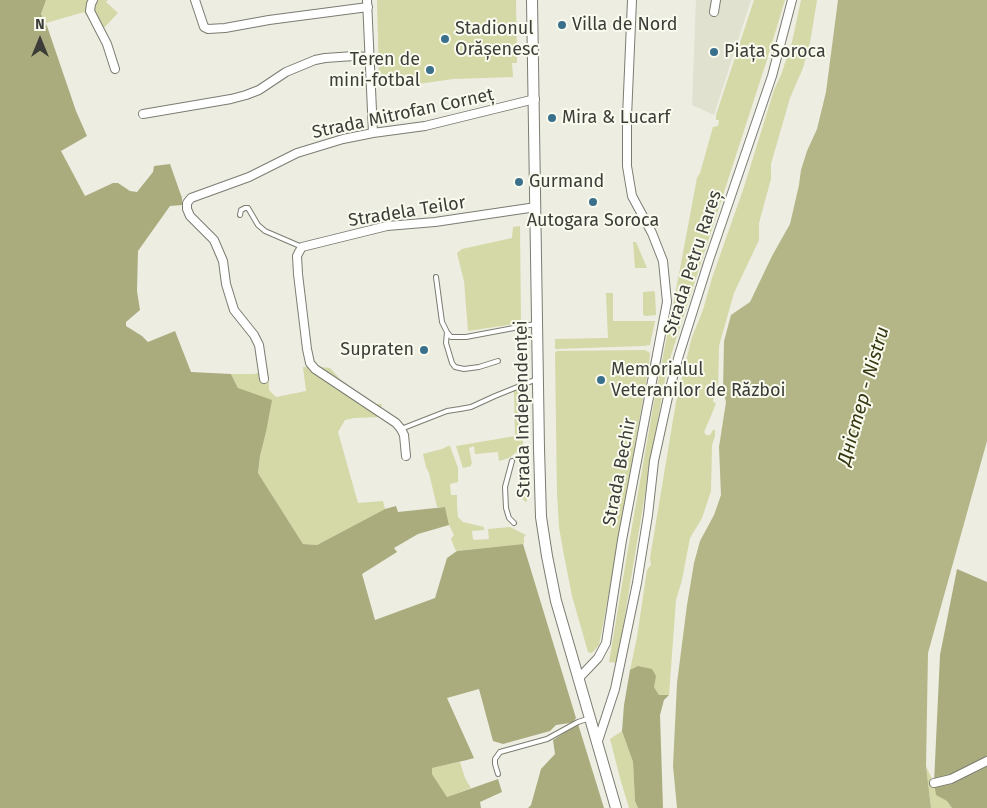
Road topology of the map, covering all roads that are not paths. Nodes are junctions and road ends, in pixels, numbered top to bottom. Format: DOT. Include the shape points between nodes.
graph roads {
  1 [pos="94,0"];
  2 [pos="195,0"];
  3 [pos="532,0"];
  4 [pos="632,0"];
  5 [pos="716,0"];
  6 [pos="792,0"];
  7 [pos="368,4"];
  8 [pos="714,12"];
  9 [pos="370,56"];
  10 [pos="115,69"];
  11 [pos="534,100"];
  12 [pos="143,114"];
  13 [pos="373,133"];
  14 [pos="536,207"];
  15 [pos="240,215"];
  16 [pos="302,247"];
  17 [pos="436,277"];
  18 [pos="537,324"];
  19 [pos="446,332"];
  20 [pos="498,361"];
  21 [pos="264,379"];
  22 [pos="538,379"];
  23 [pos="402,429"];
  24 [pos="406,456"];
  25 [pos="512,461"];
  26 [pos="514,524"];
  27 [pos="578,679"];
  28 [pos="590,718"];
  29 [pos="597,744"];
  30 [pos="987,761"];
  31 [pos="498,774"];
  32 [pos="934,783"];
  33 [pos="616,808"];
  1 -- 10 [label="street" via="90,11 107,44"];
  2 -- 7 [label="street" via="208,29"];
  3 -- 11 [label="main road, Strada Independenței"];
  4 -- 27 [label="street, Strada Bechir" via="627,166 632,196 663,261 667,302 606,643 598,658"];
  5 -- 8 [label="street"];
  6 -- 29 [label="street, Strada Petru Rareș" via="772,76 709,260 670,388 654,462 637,583 614,695"];
  7 -- 9 [label="street"];
  9 -- 12 [label="street" via="315,60 246,95"];
  9 -- 13 [label="street"];
  11 -- 13 [label="street, Strada Mitrofan Corneț" via="425,126"];
  11 -- 14 [label="main road, Strada Independenței"];
  13 -- 21 [label="street, Strada Mitrofan Corneț" via="297,153 249,177 191,198 187,203 190,216 218,248 234,310 259,345"];
  14 -- 16 [label="street, Stradela Teilor" via="387,226"];
  14 -- 18 [label="main road, Strada Independenței"];
  15 -- 16 [label="lane" via="248,208 265,231"];
  16 -- 23 [label="street" via="297,262 310,363"];
  17 -- 19 [label="lane"];
  18 -- 19 [label="lane" via="466,337 451,337"];
  18 -- 22 [label="main road, Strada Independenței"];
  19 -- 20 [label="lane" via="446,344 456,367 479,367"];
  22 -- 23 [label="lane"];
  22 -- 27 [label="main road, Strada Independenței" via="541,517 556,601"];
  23 -- 24 [label="street"];
  25 -- 26 [label="lane" via="505,487 506,508"];
  27 -- 28 [label="main road, Strada Independenței"];
  28 -- 29 [label="main road, Strada Independenței"];
  28 -- 31 [label="lane" via="547,739 500,752 495,759"];
  29 -- 33 [label="main road, Strada Independenței"];
  30 -- 32 [label="street" via="952,779"];
}
